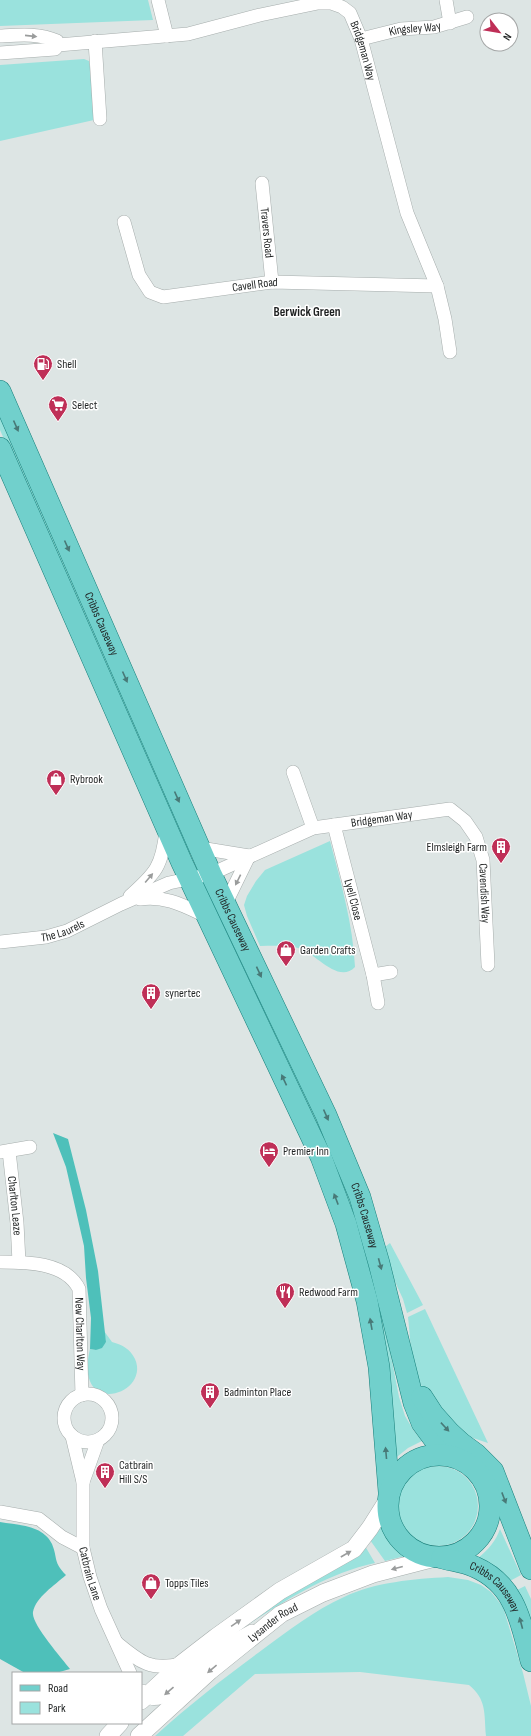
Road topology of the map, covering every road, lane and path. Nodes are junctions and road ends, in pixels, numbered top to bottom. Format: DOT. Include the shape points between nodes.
graph roads {
  1 [pos="158,0"];
  2 [pos="446,0"];
  3 [pos="467,17"];
  4 [pos="450,23"];
  5 [pos="0,36"];
  6 [pos="167,36"];
  7 [pos="361,39"];
  8 [pos="95,41"];
  9 [pos="58,45"];
  10 [pos="0,53"];
  11 [pos="100,119"];
  12 [pos="262,183"];
  13 [pos="124,222"];
  14 [pos="272,282"];
  15 [pos="437,286"];
  16 [pos="450,352"];
  17 [pos="0,390"];
  18 [pos="0,448"];
  19 [pos="292,772"];
  20 [pos="450,809"];
  21 [pos="334,825"];
  22 [pos="167,826"];
  23 [pos="313,828"];
  24 [pos="200,848"];
  25 [pos="249,856"];
  26 [pos="211,874"];
  27 [pos="190,879"];
  28 [pos="226,903"];
  29 [pos="121,904"];
  30 [pos="208,917"];
  31 [pos="0,942"];
  32 [pos="488,965"];
  33 [pos="390,972"];
  34 [pos="373,975"];
  35 [pos="378,1003"];
  36 [pos="30,1147"];
  37 [pos="4,1151"];
  38 [pos="0,1262"];
  39 [pos="19,1262"];
  40 [pos="407,1373"];
  41 [pos="82,1395"];
  42 [pos="72,1436"];
  43 [pos="98,1440"];
  44 [pos="476,1454"];
  45 [pos="450,1456"];
  46 [pos="83,1482"];
  47 [pos="388,1496"];
  48 [pos="0,1512"];
  49 [pos="83,1548"];
  50 [pos="439,1558"];
  51 [pos="531,1569"];
  52 [pos="281,1614"];
  53 [pos="114,1641"];
  54 [pos="531,1661"];
  55 [pos="181,1664"];
  56 [pos="130,1672"];
  57 [pos="143,1696"];
  58 [pos="119,1724"];
  59 [pos="108,1736"];
  60 [pos="139,1736"];
  1 -- 6 [label="street"];
  2 -- 4 [label="street"];
  3 -- 4 [label="street, Kingsley Way"];
  4 -- 7 [label="street, Kingsley Way" via="434,27 400,29"];
  5 -- 9 [label="street, one-way" via="26,35 49,38"];
  6 -- 7 [label="street, Bridgeman Way" via="188,34 318,3 331,3 350,13"];
  6 -- 8 [label="street, Bridgeman Way"];
  7 -- 15 [label="street, Bridgeman Way" via="407,213"];
  8 -- 9 [label="street, Bridgeman Way"];
  8 -- 11 [label="street"];
  9 -- 10 [label="street, Bridgeman Way" via="55,49"];
  12 -- 14 [label="street, Travers Road"];
  13 -- 14 [label="street, Cavell Road" via="139,275 150,292 163,297"];
  14 -- 15 [label="street, Cavell Road"];
  15 -- 16 [label="street, Bridgeman Way"];
  17 -- 24 [label="main road, Cribbs Causeway, one-way"];
  18 -- 22 [label="main road, Cribbs Causeway"];
  19 -- 23 [label="street"];
  20 -- 21 [label="street, Bridgeman Way"];
  20 -- 32 [label="street, Cavendish Way" via="465,821 476,837 483,860"];
  21 -- 23 [label="street, Bridgeman Way"];
  21 -- 34 [label="street, Lyell Close"];
  22 -- 27 [label="main road, Cribbs Causeway"];
  29 -- 22 [label="street, The Laurels, one-way" via="150,878 159,865 164,853"];
  23 -- 25 [label="street, Bridgeman Way"];
  24 -- 25 [label="street"];
  24 -- 26 [label="main road, Cribbs Causeway"];
  25 -- 26 [label="street, Bridgeman Way"];
  25 -- 28 [label="street, one-way"];
  26 -- 27 [label="street, The Laurels"];
  26 -- 28 [label="main road, Cribbs Causeway"];
  27 -- 29 [label="street, The Laurels" via="169,883"];
  27 -- 30 [label="main road, Cribbs Causeway"];
  28 -- 40 [label="main road, Cribbs Causeway, one-way" via="326,1115 360,1197"];
  29 -- 30 [label="street, The Laurels" via="162,898"];
  29 -- 31 [label="street, The Laurels" via="67,931 46,937"];
  47 -- 30 [label="main road, Cribbs Causeway, one-way" via="379,1367 367,1301 346,1224 320,1157"];
  33 -- 34 [label="street"];
  34 -- 35 [label="street, Lyell Close"];
  36 -- 37 [label="street, Charlton Leaze"];
  37 -- 39 [label="street, Charlton Leaze" via="17,1223"];
  38 -- 39 [label="street, New Charlton Way"];
  39 -- 41 [label="street, New Charlton Way" via="64,1271 75,1281 79,1289"];
  40 -- 44 [label="main road, one-way" via="433,1414 461,1443"];
  40 -- 45 [label="main road, Cribbs Causeway" via="422,1423"];
  41 -- 42 [label="street" via="70,1403 64,1416 67,1430"];
  41 -- 43 [label="street" via="96,1396 110,1409 109,1428"];
  42 -- 43 [label="street" via="84,1442"];
  42 -- 46 [label="street"];
  43 -- 46 [label="street"];
  44 -- 45 [label="main road"];
  44 -- 51 [label="main road, one-way" via="493,1471 498,1481"];
  45 -- 47 [label="main road" via="432,1455 410,1463 396,1476"];
  45 -- 50 [label="main road" via="468,1464 480,1474 487,1487 489,1518 478,1539 466,1550"];
  46 -- 49 [label="street"];
  47 -- 50 [label="main road" via="390,1523 397,1538 415,1552"];
  55 -- 47 [label="street, Lysander Road, one-way" via="280,1591 354,1549 370,1528"];
  48 -- 49 [label="street, Catbrain Lane" via="39,1519 62,1537"];
  49 -- 53 [label="street, Catbrain Lane" via="90,1577"];
  50 -- 52 [label="street, Lysander Road, one-way" via="373,1574 323,1593"];
  54 -- 50 [label="main road, Cribbs Causeway, one-way" via="514,1602 504,1588 492,1576 475,1566"];
  52 -- 57 [label="street, one-way" via="217,1650 162,1697 154,1700"];
  52 -- 60 [label="street, Lysander Road, one-way" via="210,1671"];
  53 -- 55 [label="street" via="152,1666"];
  53 -- 56 [label="street, Catbrain Lane"];
  55 -- 57 [label="street, Lysander Road"];
  58 -- 59 [label="street"];
}
